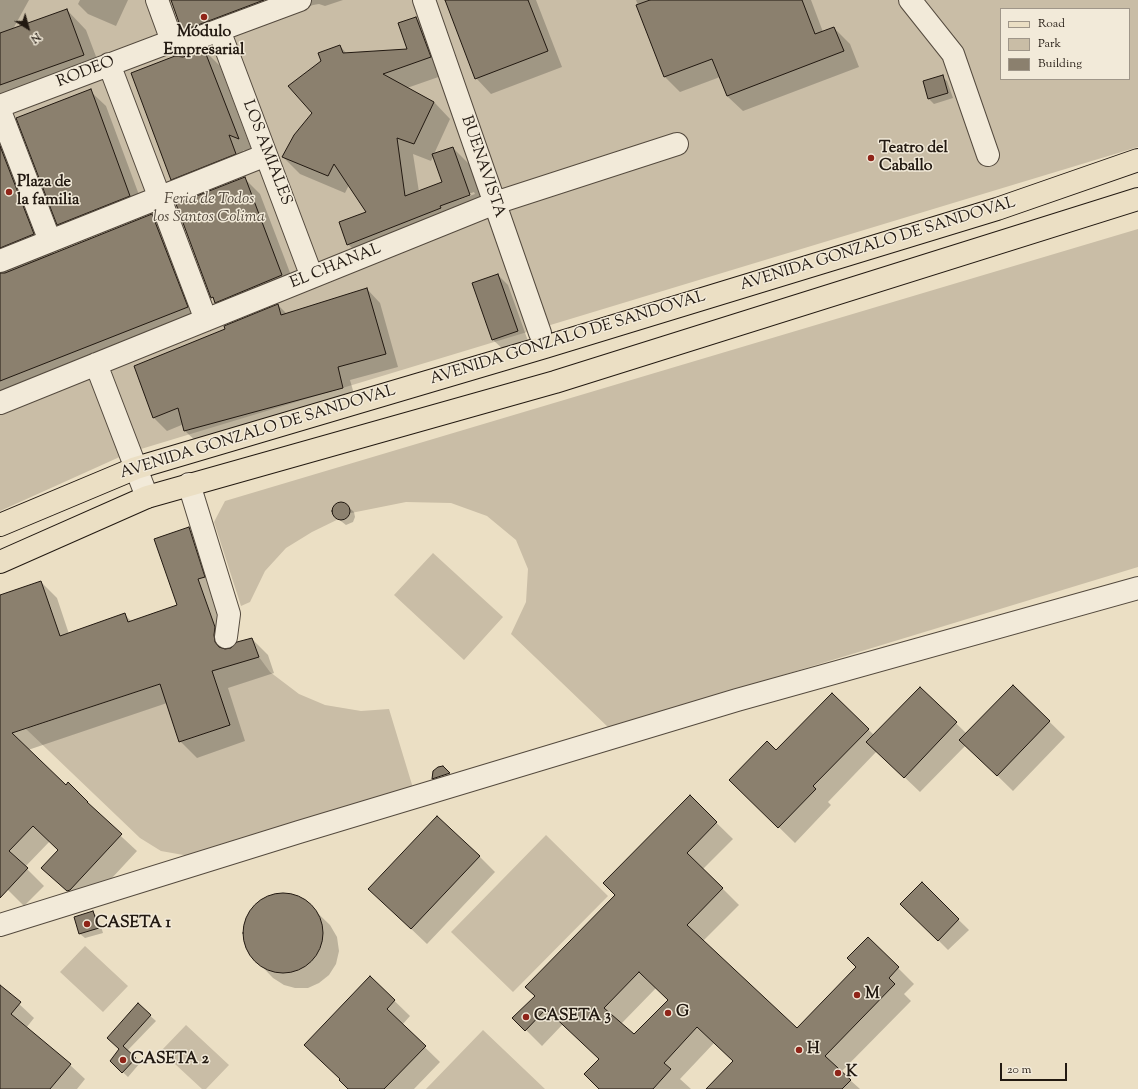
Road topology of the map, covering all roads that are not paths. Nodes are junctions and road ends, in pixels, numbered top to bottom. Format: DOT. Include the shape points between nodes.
graph roads {
  1 [pos="157,0"];
  2 [pos="300,0"];
  3 [pos="424,0"];
  4 [pos="910,0"];
  5 [pos="219,30"];
  6 [pos="176,43"];
  7 [pos="110,64"];
  8 [pos="0,106"];
  9 [pos="0,111"];
  10 [pos="677,144"];
  11 [pos="266,155"];
  12 [pos="988,155"];
  13 [pos="1138,160"];
  14 [pos="160,197"];
  15 [pos="1138,199"];
  16 [pos="495,203"];
  17 [pos="50,241"];
  18 [pos="0,261"];
  19 [pos="312,277"];
  20 [pos="206,320"];
  21 [pos="540,333"];
  22 [pos="96,364"];
  23 [pos="0,403"];
  24 [pos="136,468"];
  25 [pos="189,484"];
  26 [pos="147,497"];
  27 [pos="0,525"];
  28 [pos="0,562"];
  29 [pos="1138,588"];
  30 [pos="226,637"];
  31 [pos="0,925"];
  1 -- 6 [label="street"];
  2 -- 5 [label="street, RODEO"];
  3 -- 16 [label="street, BUENAVISTA"];
  4 -- 12 [label="street" via="953,54"];
  5 -- 6 [label="street, RODEO"];
  5 -- 11 [label="street, LOS AMIALES"];
  6 -- 7 [label="street, RODEO"];
  7 -- 8 [label="street, RODEO"];
  7 -- 14 [label="street"];
  9 -- 17 [label="street"];
  10 -- 16 [label="street, EL CHANAL"];
  11 -- 14 [label="street"];
  11 -- 19 [label="street, LOS AMIALES"];
  13 -- 24 [label="main road, AVENIDA GONZALO DE SANDOVAL" via="997,209"];
  14 -- 17 [label="street"];
  14 -- 20 [label="street"];
  15 -- 25 [label="main road, AVENIDA GONZALO DE SANDOVAL" via="555,382"];
  16 -- 19 [label="street, EL CHANAL"];
  16 -- 21 [label="street, BUENAVISTA"];
  17 -- 18 [label="street"];
  19 -- 20 [label="street, EL CHANAL"];
  20 -- 22 [label="street, EL CHANAL"];
  22 -- 23 [label="street, EL CHANAL"];
  22 -- 24 [label="street"];
  24 -- 26 [label="street"];
  24 -- 27 [label="main road, AVENIDA GONZALO DE SANDOVAL"];
  25 -- 26 [label="main road, AVENIDA GONZALO DE SANDOVAL"];
  25 -- 30 [label="street" via="229,614"];
  26 -- 28 [label="main road, AVENIDA GONZALO DE SANDOVAL"];
  29 -- 31 [label="street" via="737,700"];
}
